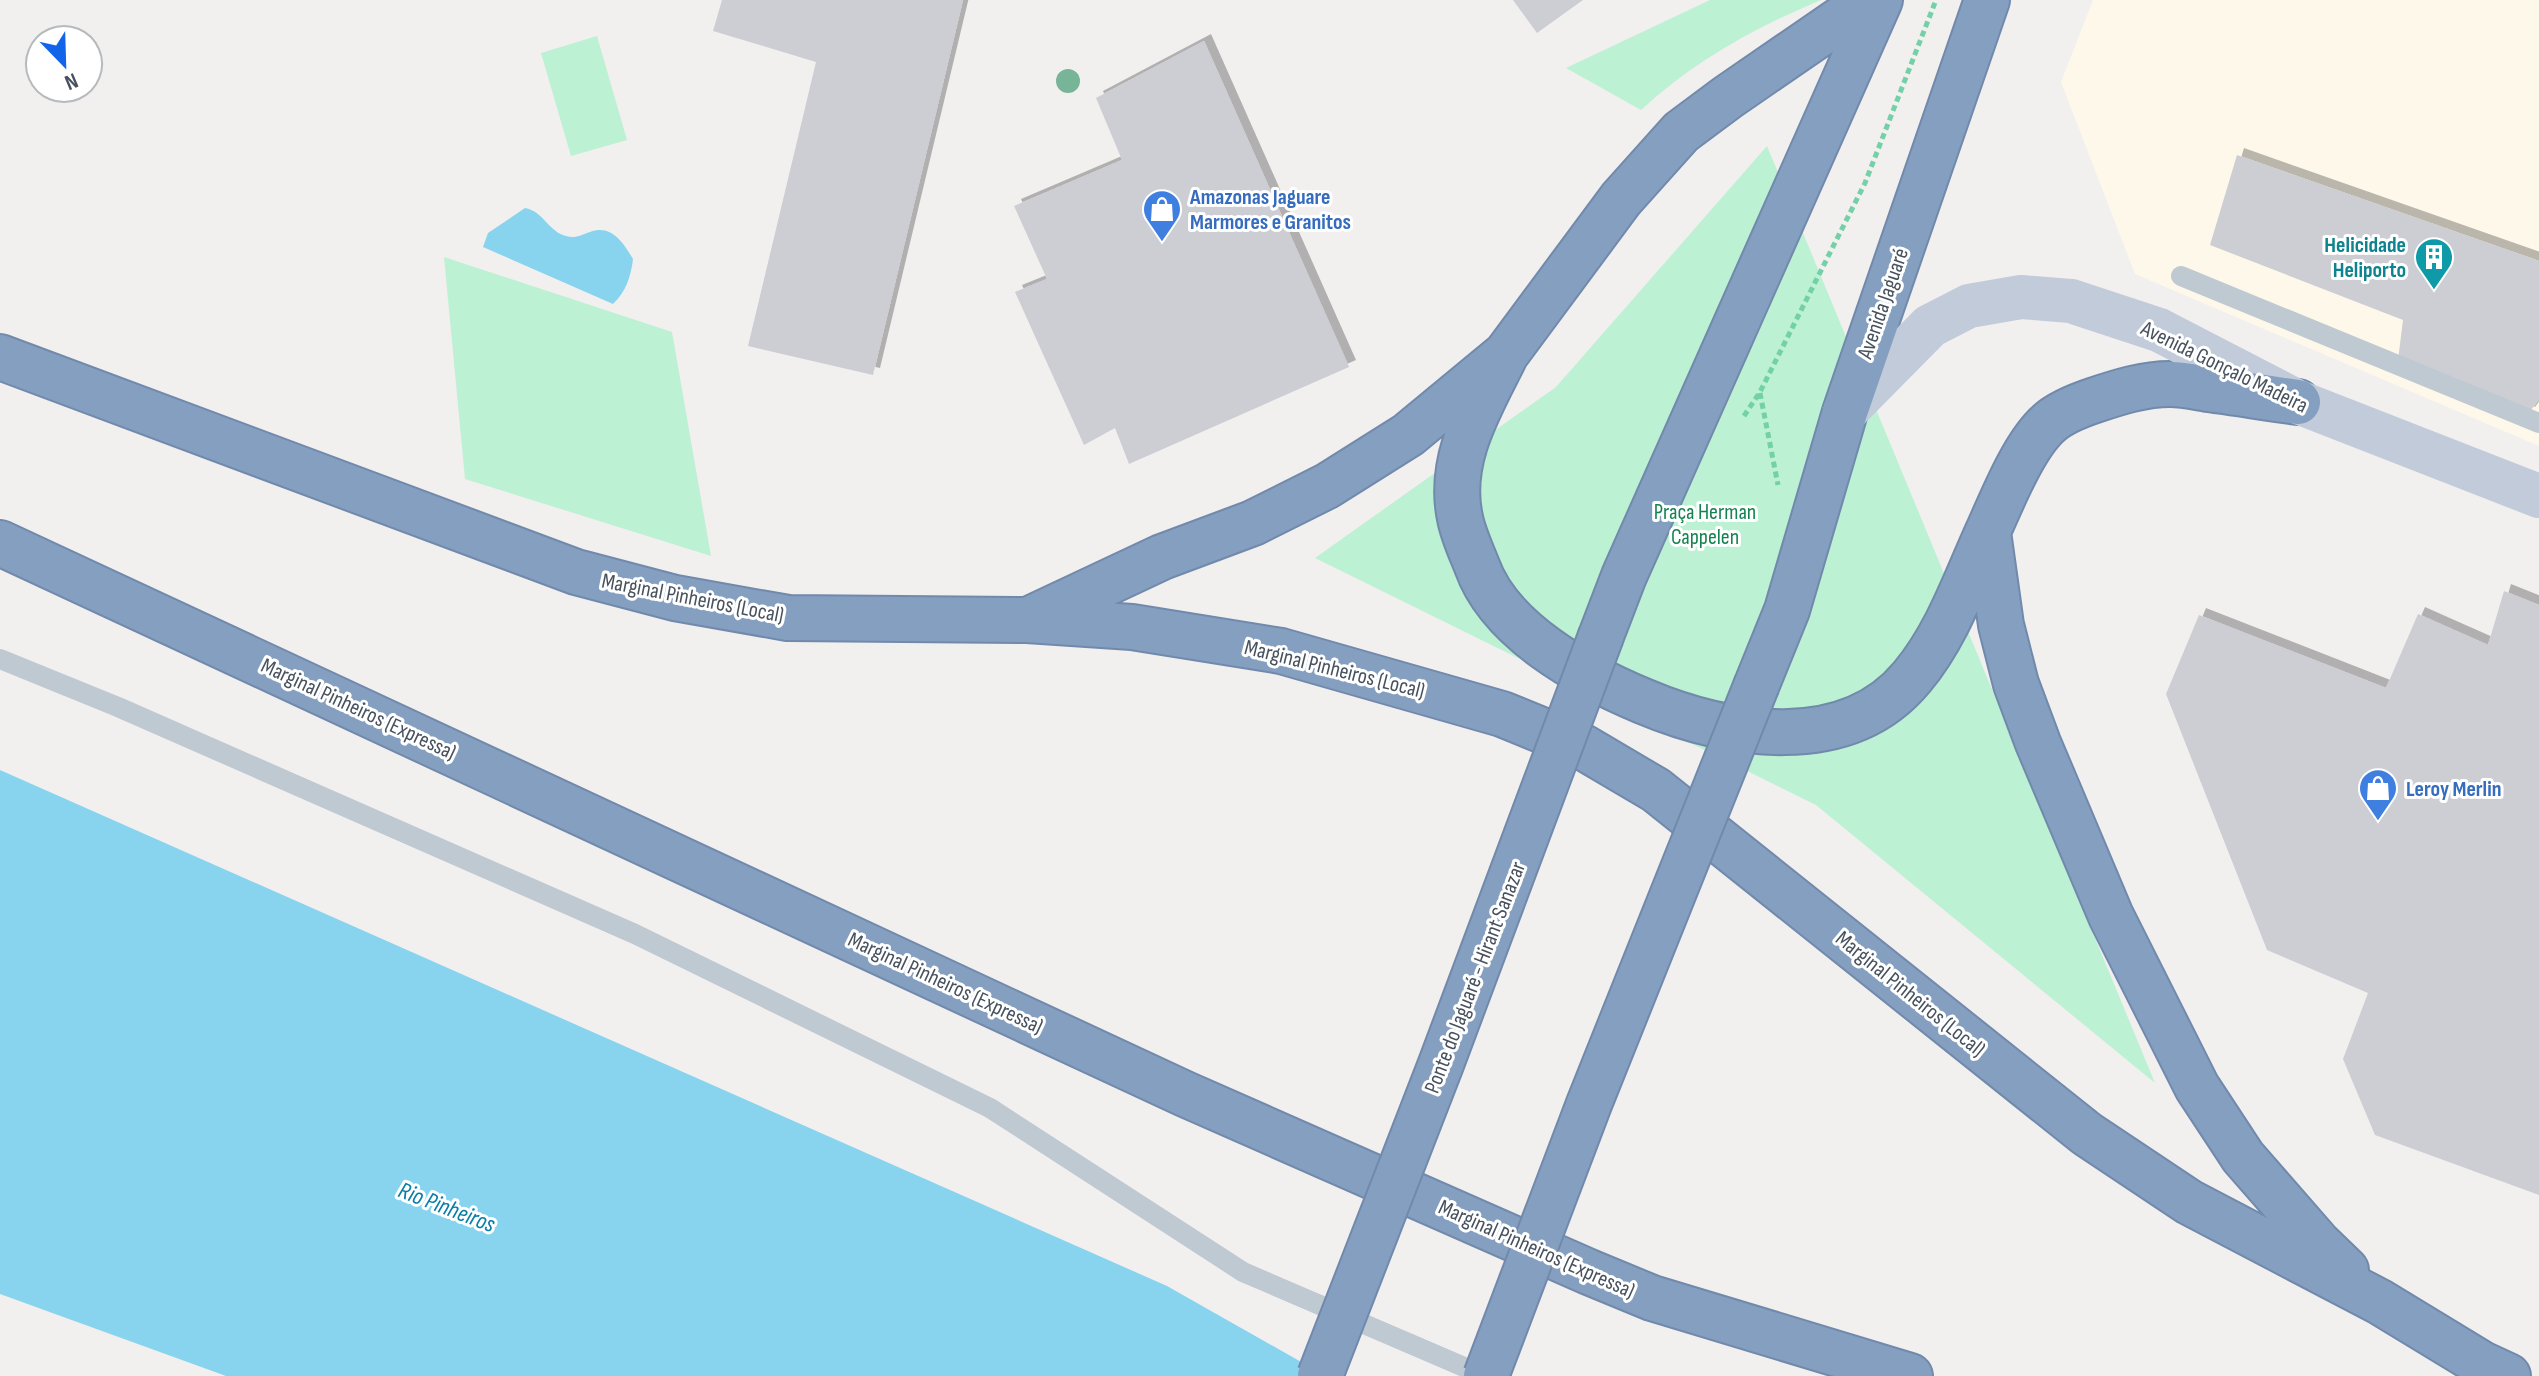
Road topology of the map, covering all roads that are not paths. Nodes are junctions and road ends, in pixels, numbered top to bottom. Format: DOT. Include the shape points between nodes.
graph roads {
  1 [pos="1869,0"];
  2 [pos="1880,0"];
  3 [pos="1987,0"];
  4 [pos="2181,276"];
  5 [pos="1506,354"];
  6 [pos="6,357"];
  7 [pos="2298,402"];
  8 [pos="1845,412"];
  9 [pos="2539,423"];
  10 [pos="2539,496"];
  11 [pos="1988,532"];
  12 [pos="0,543"];
  13 [pos="1027,620"];
  14 [pos="0,659"];
  15 [pos="2380,1302"];
  16 [pos="1320,1376"];
  17 [pos="1485,1376"];
  18 [pos="1910,1376"];
  19 [pos="2508,1376"];
  1 -- 5 [label="highway" via="1681,132 1621,199"];
  2 -- 16 [label="highway, Ponte do Jaguaré - Hirant Sanazar, bridge" via="1624,576"];
  3 -- 8 [label="highway, Avenida Jaguaré"];
  4 -- 9 [label="lane"];
  5 -- 11 [label="highway" via="1468,432 1456,470 1459,517 1481,576 1512,622 1552,653 1677,715 1724,728 1785,732 1827,729 1856,719 1886,701 1928,656"];
  5 -- 13 [label="highway" via="1408,435 1327,486"];
  6 -- 13 [label="highway, Marginal Pinheiros (Local)" via="576,572 675,598 788,618"];
  7 -- 8 [label="street, Avenida Gonçalo Madeira" via="2159,330 2071,301 2021,297 1969,306 1930,326"];
  7 -- 10 [label="street, Avenida Gonçalo Madeira"];
  7 -- 11 [label="highway" via="2172,384 2126,389 2077,406 2048,423 2019,464"];
  8 -- 17 [label="highway, Avenida Jaguaré, bridge" via="1787,610"];
  11 -- 15 [label="highway" via="2001,625 2038,743 2111,916 2197,1087 2243,1157 2318,1243"];
  12 -- 18 [label="highway, Marginal Pinheiros (Expressa)" via="1185,1094 1575,1265 1652,1298"];
  13 -- 15 [label="highway, Marginal Pinheiros (Local)" via="1132,627 1281,651 1473,704 1583,747 1656,790 2087,1134 2189,1202"];
  14 -- 17 [label="lane" via="635,934 990,1108 1243,1272"];
  15 -- 19 [label="highway, Marginal Pinheiros (Local)"];
}
